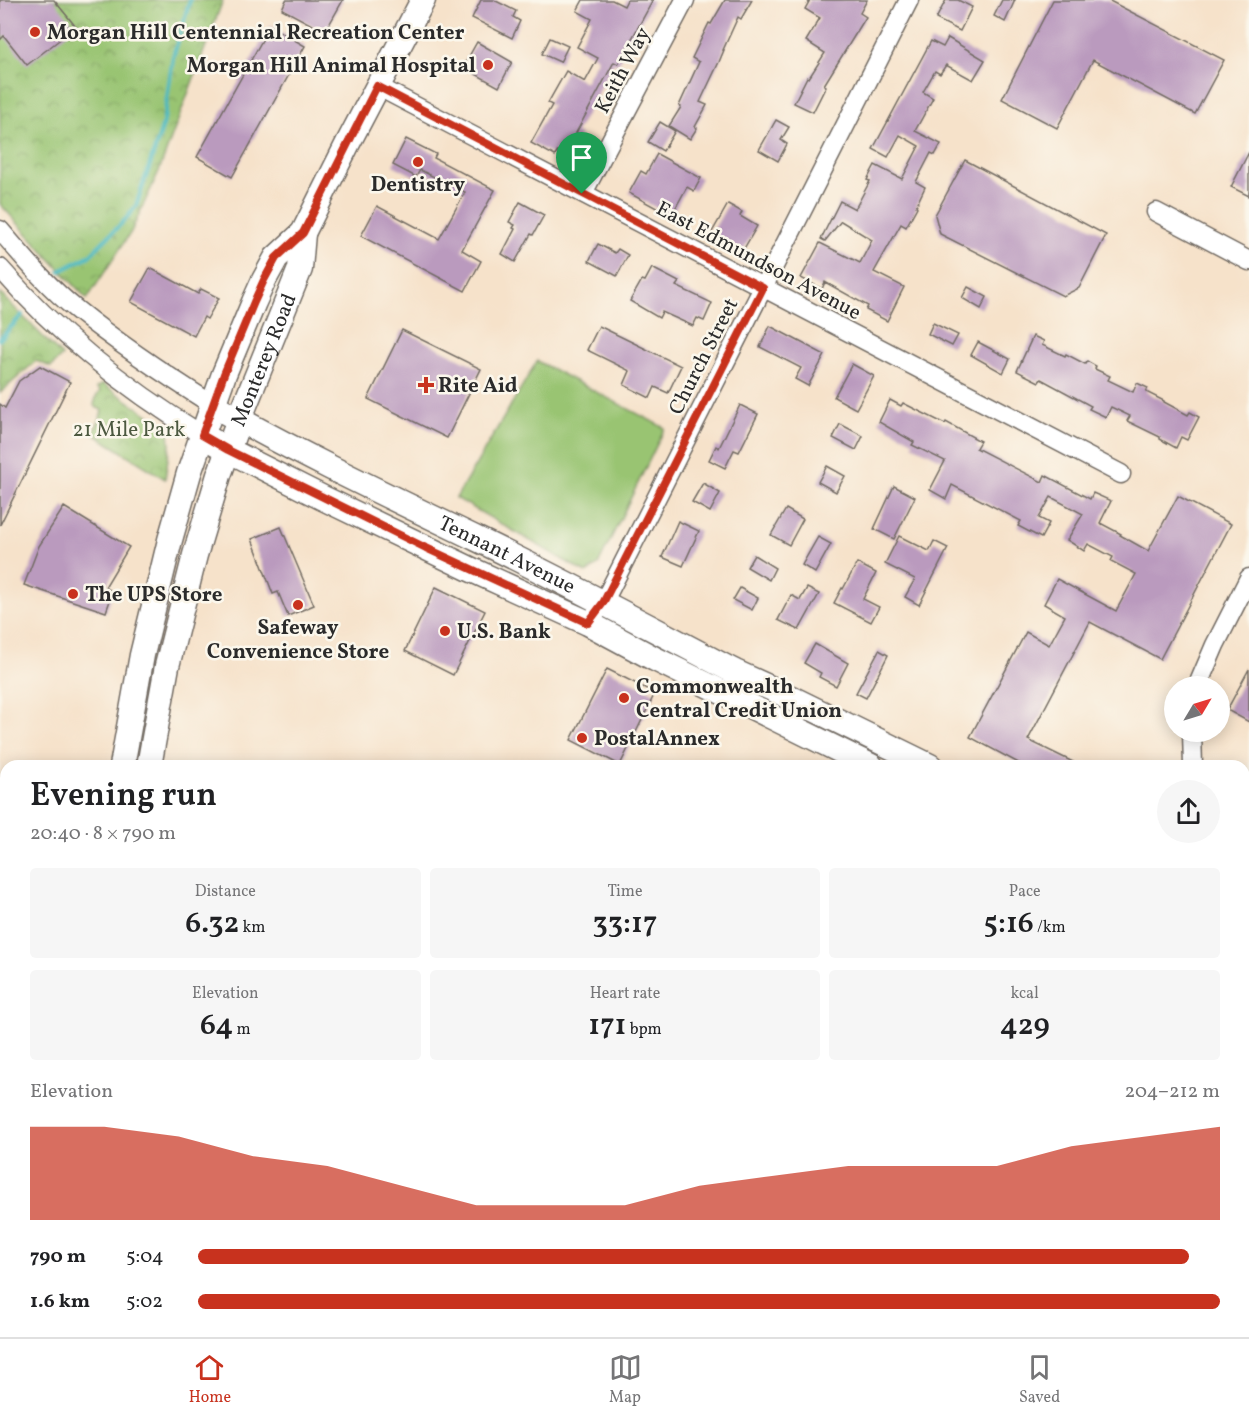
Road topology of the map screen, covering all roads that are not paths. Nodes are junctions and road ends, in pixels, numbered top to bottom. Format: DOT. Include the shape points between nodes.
graph roads {
  1 [pos="423,0"];
  2 [pos="685,0"];
  3 [pos="909,0"];
  4 [pos="377,86"];
  5 [pos="582,194"];
  6 [pos="1156,212"];
  7 [pos="0,230"];
  8 [pos="303,233"];
  9 [pos="1249,261"];
  10 [pos="0,268"];
  11 [pos="763,288"];
  12 [pos="213,405"];
  13 [pos="239,420"];
  14 [pos="202,435"];
  15 [pos="228,450"];
  16 [pos="1120,474"];
  17 [pos="1249,578"];
  18 [pos="603,603"];
  19 [pos="592,626"];
  20 [pos="1202,676"];
  21 [pos="1192,742"];
  22 [pos="123,760"];
  23 [pos="150,760"];
  24 [pos="859,760"];
  25 [pos="918,760"];
  26 [pos="1193,760"];
  1 -- 4 [label="main road, Monterey Road"];
  2 -- 5 [label="street, Keith Way"];
  3 -- 11 [label="street, Church Street"];
  4 -- 5 [label="street, East Edmundson Avenue"];
  4 -- 8 [label="main road, Monterey Road"];
  5 -- 11 [label="street, East Edmundson Avenue"];
  6 -- 9 [label="street"];
  7 -- 12 [label="street" via="76,309"];
  8 -- 12 [label="main road, Monterey Road" via="276,258 264,280"];
  8 -- 13 [label="main road, Monterey Road" via="300,268"];
  10 -- 14 [label="street" via="35,306 103,367"];
  11 -- 16 [label="street, East Edmundson Avenue"];
  11 -- 18 [label="street, Church Street"];
  12 -- 13 [label="main road, Tennant Avenue"];
  12 -- 14 [label="main road, Monterey Road"];
  13 -- 15 [label="main road, Monterey Road"];
  13 -- 18 [label="main road, Tennant Avenue"];
  14 -- 15 [label="main road, Tennant Avenue"];
  14 -- 22 [label="main road, Monterey Road" via="158,587"];
  15 -- 19 [label="main road, Tennant Avenue"];
  15 -- 23 [label="main road, Monterey Road" via="185,590"];
  17 -- 20 [label="street"];
  18 -- 19 [label="street, Church Street"];
  18 -- 25 [label="main road, Tennant Avenue"];
  19 -- 24 [label="main road, Tennant Avenue"];
  21 -- 26 [label="street"];
}
